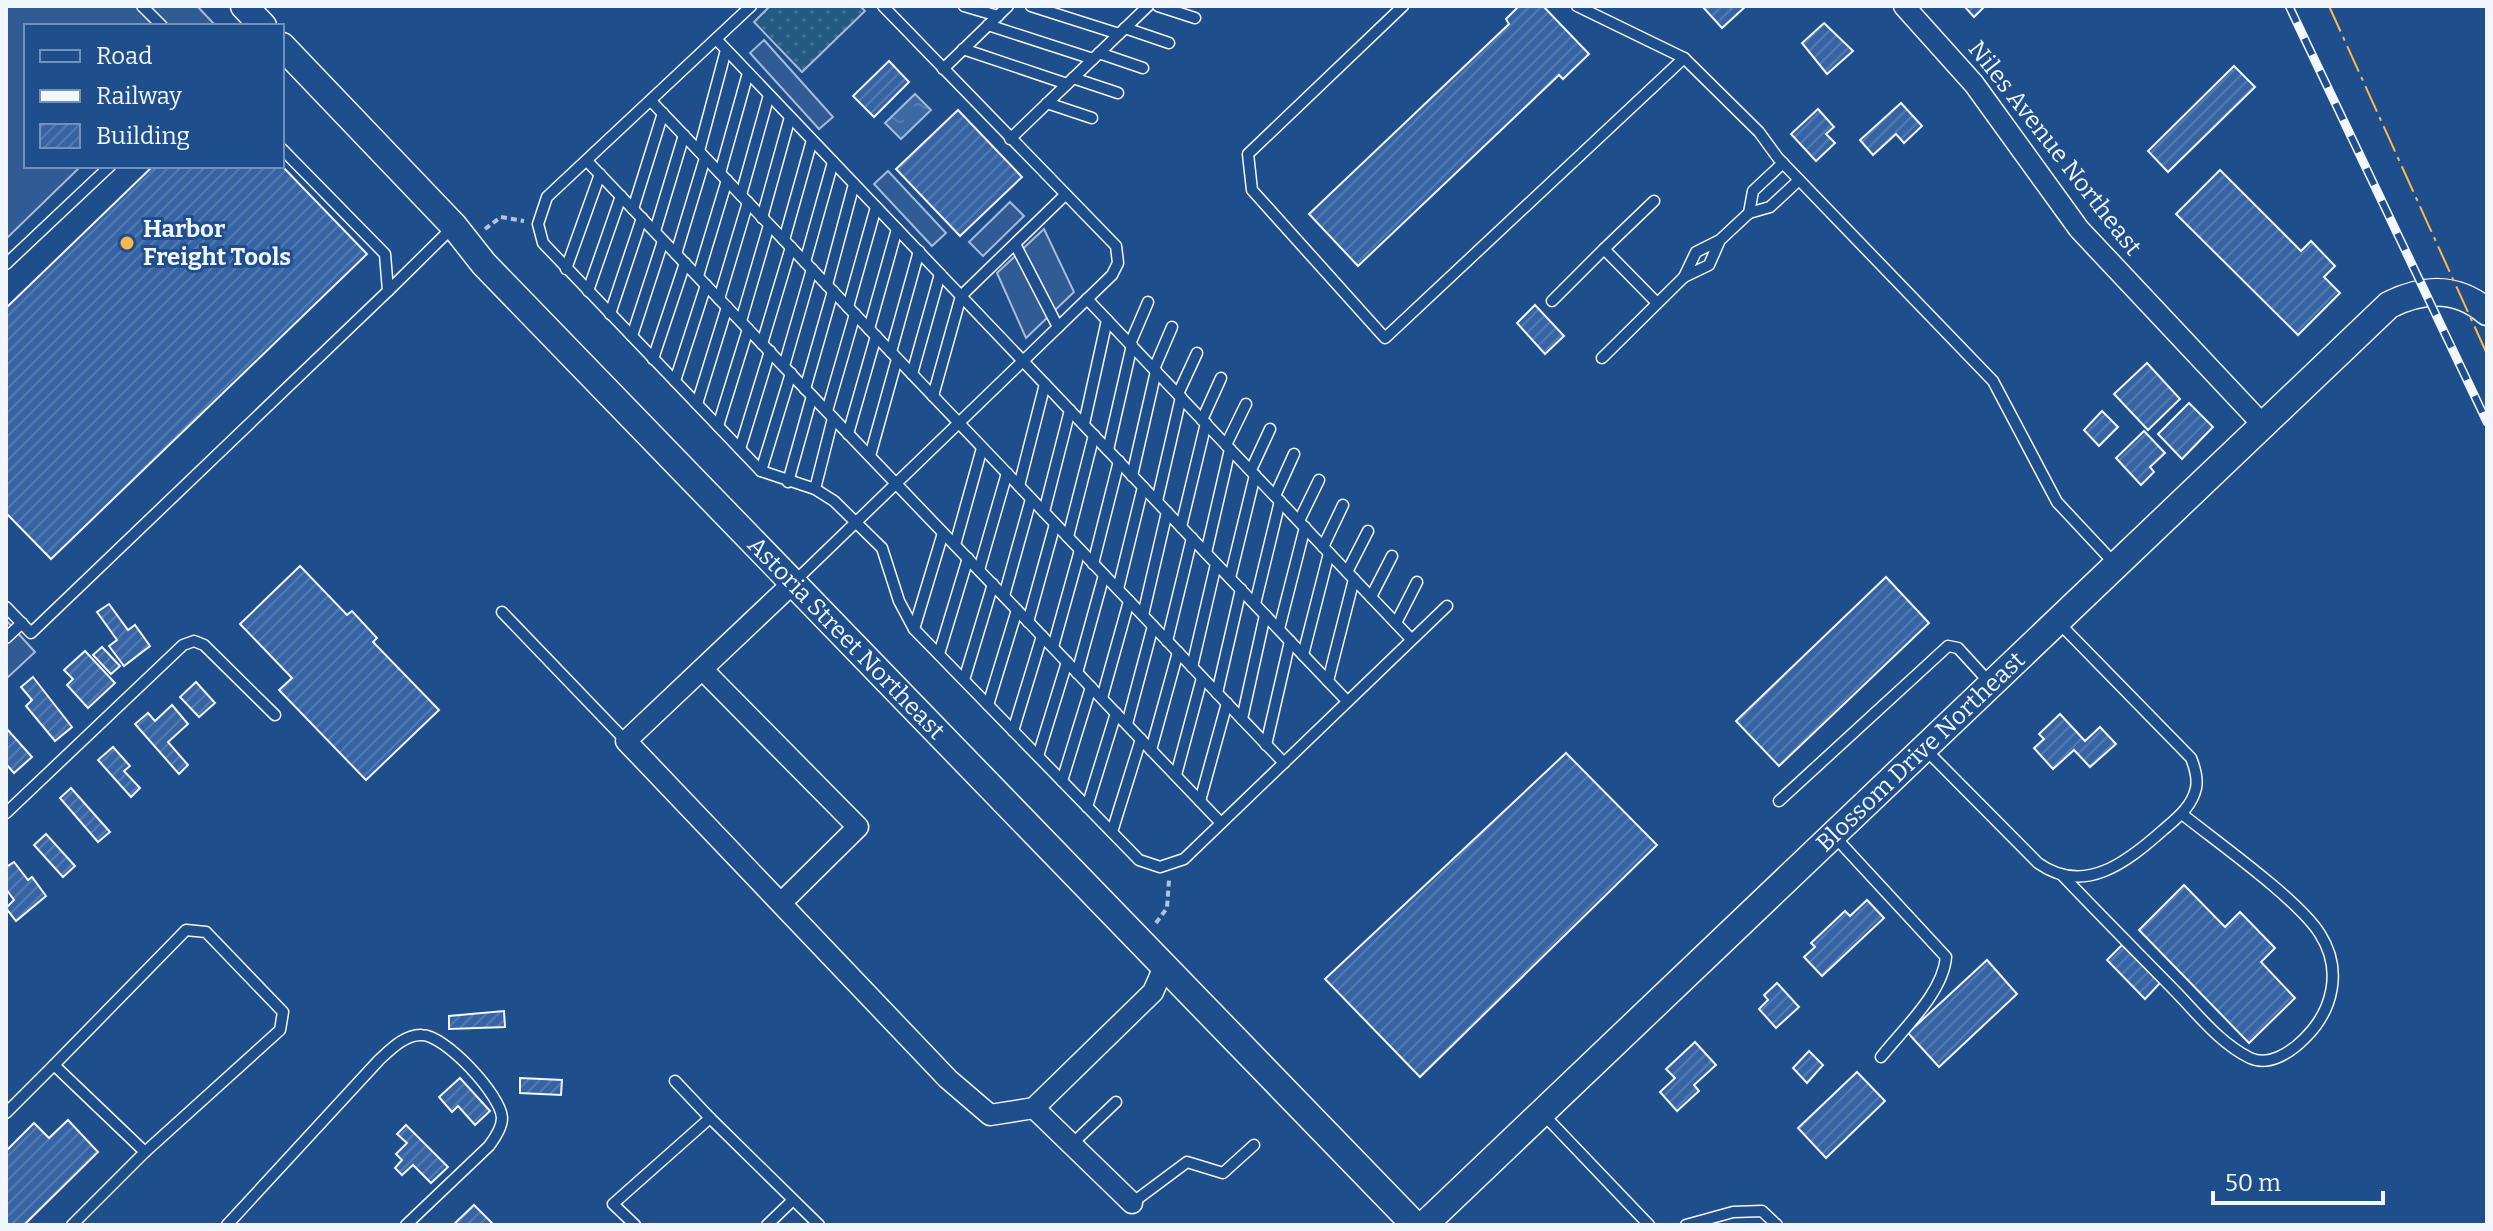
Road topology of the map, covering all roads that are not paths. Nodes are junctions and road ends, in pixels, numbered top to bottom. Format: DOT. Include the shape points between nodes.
graph roads {
  1 [pos="142,6"];
  2 [pos="751,6"];
  3 [pos="883,6"];
  4 [pos="964,6"];
  5 [pos="1008,6"];
  6 [pos="1031,6"];
  7 [pos="1158,6"];
  8 [pos="1403,6"];
  9 [pos="1577,6"];
  10 [pos="1904,6"];
  11 [pos="1142,7"];
  12 [pos="998,16"];
  13 [pos="1195,18"];
  14 [pos="160,24"];
  15 [pos="988,25"];
  16 [pos="1122,31"];
  17 [pos="716,39"];
  18 [pos="1169,43"];
  19 [pos="284,48"];
  20 [pos="963,49"];
  21 [pos="726,50"];
  22 [pos="1096,56"];
  23 [pos="1684,58"];
  24 [pos="1143,68"];
  25 [pos="943,69"];
  26 [pos="748,73"];
  27 [pos="1070,81"];
  28 [pos="1118,93"];
  29 [pos="769,95"];
  30 [pos="651,101"];
  31 [pos="1047,103"];
  32 [pos="663,113"];
  33 [pos="790,117"];
  34 [pos="1092,118"];
  35 [pos="684,135"];
  36 [pos="1010,139"];
  37 [pos="812,140"];
  38 [pos="284,151"];
  39 [pos="702,154"];
  40 [pos="587,161"];
  41 [pos="833,162"];
  42 [pos="1783,163"];
  43 [pos="108,168"];
  44 [pos="600,174"];
  45 [pos="723,177"];
  46 [pos="1799,180"];
  47 [pos="854,184"];
  48 [pos="621,196"];
  49 [pos="1064,196"];
  50 [pos="745,199"];
  51 [pos="1654,201"];
  52 [pos="876,207"];
  53 [pos="633,209"];
  54 [pos="1749,213"];
  55 [pos="642,218"];
  56 [pos="766,221"];
  57 [pos="897,229"];
  58 [pos="655,231"];
  59 [pos="460,234"];
  60 [pos="1720,240"];
  61 [pos="663,241"];
  62 [pos="787,244"];
  63 [pos="1015,244"];
  64 [pos="1604,249"];
  65 [pos="919,251"];
  66 [pos="676,254"];
  67 [pos="685,263"];
  68 [pos="6,264"];
  69 [pos="809,266"];
  70 [pos="566,269"];
  71 [pos="940,274"];
  72 [pos="1684,277"];
  73 [pos="702,281"];
  74 [pos="830,288"];
  75 [pos="388,291"];
  76 [pos="588,291"];
  77 [pos="961,296"];
  78 [pos="1087,299"];
  79 [pos="1552,301"];
  80 [pos="1148,302"];
  81 [pos="723,303"];
  82 [pos="1657,303"];
  83 [pos="851,310"];
  84 [pos="2487,312"];
  85 [pos="610,314"];
  86 [pos="1107,320"];
  87 [pos="744,325"];
  88 [pos="1058,327"];
  89 [pos="1172,327"];
  90 [pos="873,333"];
  91 [pos="632,336"];
  92 [pos="1131,344"];
  93 [pos="766,348"];
  94 [pos="1197,353"];
  95 [pos="894,355"];
  96 [pos="1602,358"];
  97 [pos="653,359"];
  98 [pos="1023,361"];
  99 [pos="787,370"];
  100 [pos="1155,370"];
  101 [pos="912,374"];
  102 [pos="1221,378"];
  103 [pos="675,381"];
  104 [pos="1045,384"];
  105 [pos="809,392"];
  106 [pos="933,396"];
  107 [pos="1180,396"];
  108 [pos="697,404"];
  109 [pos="1246,404"];
  110 [pos="1070,410"];
  111 [pos="830,414"];
  112 [pos="1204,422"];
  113 [pos="959,423"];
  114 [pos="1084,424"];
  115 [pos="718,426"];
  116 [pos="2265,427"];
  117 [pos="1270,429"];
  118 [pos="848,434"];
  119 [pos="1094,435"];
  120 [pos="1228,447"];
  121 [pos="982,448"];
  122 [pos="740,449"];
  123 [pos="1108,450"];
  124 [pos="1294,454"];
  125 [pos="870,456"];
  126 [pos="1119,461"];
  127 [pos="761,471"];
  128 [pos="1007,473"];
  129 [pos="1253,473"];
  130 [pos="1132,476"];
  131 [pos="1319,480"];
  132 [pos="788,482"];
  133 [pos="896,483"];
  134 [pos="1019,486"];
  135 [pos="1143,487"];
  136 [pos="815,489"];
  137 [pos="1277,498"];
  138 [pos="1031,499"];
  139 [pos="1157,501"];
  140 [pos="1343,505"];
  141 [pos="1044,512"];
  142 [pos="1167,512"];
  143 [pos="856,522"];
  144 [pos="1055,524"];
  145 [pos="1302,524"];
  146 [pos="1181,527"];
  147 [pos="1368,531"];
  148 [pos="943,533"];
  149 [pos="1068,537"];
  150 [pos="1192,538"];
  151 [pos="955,545"];
  152 [pos="1080,550"];
  153 [pos="1326,550"];
  154 [pos="1206,553"];
  155 [pos="1392,556"];
  156 [pos="968,558"];
  157 [pos="1093,564"];
  158 [pos="1216,564"];
  159 [pos="2116,566"];
  160 [pos="979,570"];
  161 [pos="1104,575"];
  162 [pos="1351,575"];
  163 [pos="1230,578"];
  164 [pos="1417,582"];
  165 [pos="793,583"];
  166 [pos="993,584"];
  167 [pos="1118,589"];
  168 [pos="1241,589"];
  169 [pos="1004,596"];
  170 [pos="1371,597"];
  171 [pos="1129,601"];
  172 [pos="1255,604"];
  173 [pos="1447,606"];
  174 [pos="6,607"];
  175 [pos="1017,610"];
  176 [pos="502,612"];
  177 [pos="1143,615"];
  178 [pos="1265,615"];
  179 [pos="1028,622"];
  180 [pos="2058,622"];
  181 [pos="22,623"];
  182 [pos="1396,623"];
  183 [pos="1153,626"];
  184 [pos="914,629"];
  185 [pos="1279,629"];
  186 [pos="1042,636"];
  187 [pos="6,638"];
  188 [pos="1411,639"];
  189 [pos="1167,641"];
  190 [pos="1290,641"];
  191 [pos="1053,647"];
  192 [pos="1178,652"];
  193 [pos="939,654"];
  194 [pos="1303,655"];
  195 [pos="1067,662"];
  196 [pos="1192,667"];
  197 [pos="703,670"];
  198 [pos="1077,673"];
  199 [pos="1202,678"];
  200 [pos="964,680"];
  201 [pos="1328,681"];
  202 [pos="1992,685"];
  203 [pos="1091,687"];
  204 [pos="1217,693"];
  205 [pos="1102,698"];
  206 [pos="1347,701"];
  207 [pos="1227,703"];
  208 [pos="988,705"];
  209 [pos="1116,713"];
  210 [pos="275,715"];
  211 [pos="1242,719"];
  212 [pos="1127,724"];
  213 [pos="1013,731"];
  214 [pos="1141,739"];
  215 [pos="626,741"];
  216 [pos="1266,745"];
  217 [pos="1925,748"];
  218 [pos="1151,750"];
  219 [pos="1038,756"];
  220 [pos="1284,763"];
  221 [pos="1176,775"];
  222 [pos="1062,781"];
  223 [pos="1200,801"];
  224 [pos="1779,801"];
  225 [pos="1087,807"];
  226 [pos="6,813"];
  227 [pos="2182,814"];
  228 [pos="1221,823"];
  229 [pos="1112,832"];
  230 [pos="1833,836"];
  231 [pos="2062,875"];
  232 [pos="781,903"];
  233 [pos="1163,969"];
  234 [pos="1881,1057"];
  235 [pos="54,1065"];
  236 [pos="675,1081"];
  237 [pos="1116,1102"];
  238 [pos="1034,1108"];
  239 [pos="6,1113"];
  240 [pos="1541,1113"];
  241 [pos="710,1118"];
  242 [pos="1071,1145"];
  243 [pos="1254,1145"];
  244 [pos="145,1152"];
  245 [pos="792,1201"];
  246 [pos="1132,1203"];
  247 [pos="72,1225"];
  248 [pos="227,1225"];
  249 [pos="406,1225"];
  250 [pos="635,1225"];
  251 [pos="767,1225"];
  252 [pos="819,1225"];
  253 [pos="1415,1225"];
  254 [pos="1424,1225"];
  255 [pos="1649,1225"];
  256 [pos="1686,1225"];
  257 [pos="1777,1225"];
  1 -- 14 [label="lane"];
  2 -- 17 [label="lane"];
  3 -- 25 [label="lane"];
  4 -- 12 [label="lane"];
  5 -- 12 [label="lane"];
  6 -- 16 [label="lane"];
  7 -- 13 [label="lane"];
  8 -- 23 [label="lane" via="1248,154 1252,190 1385,338"];
  9 -- 23 [label="lane"];
  10 -- 116 [label="street, Niles Avenue Northeast" via="1974,84 2079,229"];
  11 -- 16 [label="lane"];
  12 -- 15 [label="lane"];
  15 -- 20 [label="lane"];
  15 -- 22 [label="lane"];
  16 -- 18 [label="lane"];
  16 -- 22 [label="lane"];
  17 -- 21 [label="lane"];
  17 -- 30 [label="lane"];
  19 -- 59 [label="street, Astoria Street Northeast"];
  20 -- 25 [label="lane"];
  20 -- 27 [label="lane"];
  21 -- 26 [label="lane"];
  21 -- 39 [label="lane"];
  22 -- 24 [label="lane"];
  22 -- 27 [label="lane"];
  23 -- 42 [label="lane"];
  25 -- 36 [label="lane"];
  26 -- 29 [label="lane"];
  26 -- 45 [label="lane"];
  27 -- 28 [label="lane"];
  27 -- 31 [label="lane"];
  29 -- 33 [label="lane"];
  29 -- 50 [label="lane"];
  30 -- 32 [label="lane"];
  30 -- 40 [label="lane"];
  31 -- 34 [label="lane"];
  31 -- 36 [label="lane"];
  32 -- 35 [label="lane"];
  32 -- 53 [label="lane"];
  33 -- 37 [label="lane"];
  33 -- 56 [label="lane"];
  35 -- 39 [label="lane"];
  35 -- 58 [label="lane"];
  36 -- 49 [label="lane"];
  37 -- 41 [label="lane"];
  37 -- 62 [label="lane"];
  38 -- 75 [label="lane" via="385,254"];
  39 -- 45 [label="lane"];
  39 -- 66 [label="lane"];
  40 -- 44 [label="lane"];
  40 -- 70 [label="lane" via="547,197 538,224 543,243"];
  41 -- 47 [label="lane"];
  41 -- 69 [label="lane"];
  42 -- 46 [label="lane"];
  42 -- 54 [label="lane" via="1753,191"];
  43 -- 68 [label="lane"];
  44 -- 48 [label="lane"];
  44 -- 70 [label="lane"];
  45 -- 50 [label="lane"];
  45 -- 73 [label="lane"];
  46 -- 54 [label="lane" via="1770,207"];
  46 -- 159 [label="lane" via="1993,381 2057,502"];
  47 -- 52 [label="lane"];
  47 -- 74 [label="lane"];
  48 -- 53 [label="lane"];
  48 -- 76 [label="lane"];
  49 -- 63 [label="lane"];
  49 -- 78 [label="lane" via="1119,255 1112,275"];
  50 -- 56 [label="lane"];
  50 -- 81 [label="lane"];
  51 -- 64 [label="lane"];
  52 -- 57 [label="lane"];
  52 -- 83 [label="lane"];
  53 -- 55 [label="lane"];
  54 -- 60 [label="lane"];
  55 -- 58 [label="lane"];
  55 -- 85 [label="lane"];
  56 -- 62 [label="lane"];
  56 -- 87 [label="lane"];
  57 -- 65 [label="lane"];
  57 -- 90 [label="lane"];
  58 -- 61 [label="lane"];
  59 -- 75 [label="lane"];
  59 -- 165 [label="street, Astoria Street Northeast"];
  60 -- 72 [label="lane" via="1696,252"];
  60 -- 72 [label="lane" via="1709,265"];
  61 -- 66 [label="lane"];
  61 -- 91 [label="lane"];
  62 -- 69 [label="lane"];
  62 -- 93 [label="lane"];
  63 -- 77 [label="lane"];
  63 -- 88 [label="lane"];
  64 -- 79 [label="lane"];
  64 -- 82 [label="lane"];
  65 -- 71 [label="lane"];
  65 -- 95 [label="lane"];
  66 -- 67 [label="lane"];
  67 -- 73 [label="lane"];
  67 -- 97 [label="lane"];
  69 -- 74 [label="lane"];
  69 -- 99 [label="lane"];
  70 -- 76 [label="lane"];
  71 -- 77 [label="lane"];
  71 -- 101 [label="lane"];
  72 -- 82 [label="lane"];
  73 -- 81 [label="lane"];
  73 -- 103 [label="lane"];
  74 -- 83 [label="lane"];
  74 -- 105 [label="lane"];
  75 -- 181 [label="lane" via="31,633"];
  76 -- 85 [label="lane"];
  77 -- 98 [label="lane"];
  77 -- 106 [label="lane"];
  78 -- 86 [label="lane"];
  78 -- 88 [label="lane"];
  80 -- 92 [label="lane"];
  81 -- 87 [label="lane"];
  81 -- 108 [label="lane"];
  82 -- 96 [label="lane"];
  83 -- 90 [label="lane"];
  83 -- 111 [label="lane"];
  84 -- 116 [label="street, Blossom Drive Northeast" via="2462,296 2425,291 2389,305"];
  85 -- 91 [label="lane"];
  86 -- 92 [label="lane"];
  86 -- 114 [label="lane"];
  87 -- 93 [label="lane"];
  87 -- 115 [label="lane"];
  88 -- 98 [label="lane"];
  89 -- 100 [label="lane"];
  90 -- 95 [label="lane"];
  90 -- 118 [label="lane"];
  91 -- 97 [label="lane"];
  92 -- 100 [label="lane"];
  92 -- 123 [label="lane"];
  93 -- 99 [label="lane"];
  93 -- 122 [label="lane"];
  94 -- 107 [label="lane"];
  95 -- 101 [label="lane"];
  95 -- 125 [label="lane"];
  97 -- 103 [label="lane"];
  98 -- 104 [label="lane"];
  98 -- 113 [label="lane"];
  99 -- 105 [label="lane"];
  99 -- 127 [label="lane"];
  100 -- 107 [label="lane"];
  100 -- 130 [label="lane"];
  101 -- 106 [label="lane"];
  102 -- 112 [label="lane"];
  103 -- 108 [label="lane"];
  104 -- 110 [label="lane"];
  104 -- 134 [label="lane"];
  105 -- 111 [label="lane"];
  105 -- 132 [label="lane"];
  106 -- 113 [label="lane"];
  107 -- 112 [label="lane"];
  107 -- 139 [label="lane"];
  108 -- 115 [label="lane"];
  109 -- 120 [label="lane"];
  110 -- 114 [label="lane"];
  110 -- 141 [label="lane"];
  111 -- 118 [label="lane"];
  111 -- 136 [label="lane"];
  112 -- 120 [label="lane"];
  112 -- 146 [label="lane"];
  113 -- 121 [label="lane"];
  113 -- 133 [label="lane"];
  114 -- 119 [label="lane"];
  115 -- 122 [label="lane"];
  116 -- 159 [label="street, Blossom Drive Northeast"];
  117 -- 129 [label="lane"];
  118 -- 125 [label="lane"];
  119 -- 123 [label="lane"];
  119 -- 149 [label="lane"];
  120 -- 129 [label="lane"];
  120 -- 154 [label="lane"];
  121 -- 128 [label="lane"];
  121 -- 151 [label="lane"];
  122 -- 127 [label="lane"];
  123 -- 126 [label="lane"];
  124 -- 137 [label="lane"];
  125 -- 133 [label="lane"];
  126 -- 130 [label="lane"];
  126 -- 157 [label="lane"];
  127 -- 132 [label="lane"];
  128 -- 134 [label="lane"];
  128 -- 160 [label="lane"];
  129 -- 137 [label="lane"];
  129 -- 163 [label="lane"];
  130 -- 135 [label="lane"];
  131 -- 145 [label="lane"];
  132 -- 136 [label="lane"];
  133 -- 143 [label="lane"];
  133 -- 148 [label="lane"];
  134 -- 138 [label="lane"];
  135 -- 139 [label="lane"];
  135 -- 167 [label="lane"];
  136 -- 143 [label="lane"];
  137 -- 145 [label="lane"];
  137 -- 172 [label="lane"];
  138 -- 141 [label="lane"];
  138 -- 169 [label="lane"];
  139 -- 142 [label="lane"];
  140 -- 153 [label="lane"];
  141 -- 144 [label="lane"];
  142 -- 146 [label="lane"];
  142 -- 177 [label="lane"];
  143 -- 165 [label="lane"];
  143 -- 184 [label="lane" via="882,548"];
  144 -- 149 [label="lane"];
  144 -- 179 [label="lane"];
  145 -- 153 [label="lane"];
  145 -- 185 [label="lane"];
  146 -- 150 [label="lane"];
  147 -- 162 [label="lane"];
  148 -- 151 [label="lane"];
  148 -- 184 [label="lane"];
  149 -- 152 [label="lane"];
  150 -- 154 [label="lane"];
  150 -- 189 [label="lane"];
  151 -- 156 [label="lane"];
  152 -- 157 [label="lane"];
  152 -- 191 [label="lane"];
  153 -- 162 [label="lane"];
  153 -- 194 [label="lane"];
  154 -- 158 [label="lane"];
  155 -- 170 [label="lane"];
  156 -- 160 [label="lane"];
  156 -- 193 [label="lane"];
  157 -- 161 [label="lane"];
  158 -- 163 [label="lane"];
  158 -- 196 [label="lane"];
  159 -- 180 [label="street, Blossom Drive Northeast"];
  160 -- 166 [label="lane"];
  161 -- 167 [label="lane"];
  161 -- 198 [label="lane"];
  162 -- 170 [label="lane"];
  162 -- 201 [label="lane"];
  163 -- 168 [label="lane"];
  164 -- 182 [label="lane"];
  165 -- 197 [label="street"];
  165 -- 233 [label="street, Astoria Street Northeast"];
  166 -- 169 [label="lane"];
  166 -- 200 [label="lane"];
  167 -- 171 [label="lane"];
  168 -- 172 [label="lane"];
  168 -- 204 [label="lane"];
  169 -- 175 [label="lane"];
  170 -- 182 [label="lane"];
  171 -- 177 [label="lane"];
  171 -- 205 [label="lane"];
  172 -- 178 [label="lane"];
  173 -- 188 [label="lane"];
  174 -- 181 [label="lane"];
  175 -- 179 [label="lane"];
  175 -- 208 [label="lane"];
  176 -- 215 [label="lane"];
  177 -- 183 [label="lane"];
  178 -- 185 [label="lane"];
  178 -- 211 [label="lane"];
  179 -- 186 [label="lane"];
  180 -- 202 [label="street, Blossom Drive Northeast"];
  180 -- 227 [label="lane" via="2191,758 2196,787"];
  181 -- 187 [label="lane"];
  182 -- 188 [label="lane"];
  183 -- 189 [label="lane"];
  183 -- 212 [label="lane"];
  184 -- 193 [label="lane"];
  185 -- 190 [label="lane"];
  186 -- 191 [label="lane"];
  186 -- 213 [label="lane"];
  188 -- 206 [label="lane"];
  189 -- 192 [label="lane"];
  190 -- 194 [label="lane"];
  190 -- 216 [label="lane"];
  191 -- 195 [label="lane"];
  192 -- 196 [label="lane"];
  192 -- 218 [label="lane"];
  193 -- 200 [label="lane"];
  194 -- 201 [label="lane"];
  195 -- 198 [label="lane"];
  195 -- 219 [label="lane"];
  196 -- 199 [label="lane"];
  197 -- 215 [label="street"];
  197 -- 232 [label="street" via="858,827"];
  198 -- 203 [label="lane"];
  199 -- 204 [label="lane"];
  199 -- 221 [label="lane"];
  200 -- 208 [label="lane"];
  201 -- 206 [label="lane"];
  202 -- 217 [label="street, Blossom Drive Northeast"];
  202 -- 224 [label="lane" via="1958,648 1948,646"];
  203 -- 205 [label="lane"];
  203 -- 222 [label="lane"];
  204 -- 207 [label="lane"];
  205 -- 209 [label="lane"];
  206 -- 220 [label="lane"];
  207 -- 211 [label="lane"];
  207 -- 223 [label="lane"];
  208 -- 213 [label="lane"];
  209 -- 212 [label="lane"];
  209 -- 225 [label="lane"];
  210 -- 226 [label="lane" via="204,645 183,645"];
  211 -- 216 [label="lane"];
  212 -- 214 [label="lane"];
  213 -- 219 [label="lane"];
  214 -- 218 [label="lane"];
  214 -- 229 [label="lane"];
  215 -- 232 [label="street"];
  216 -- 220 [label="lane"];
  217 -- 230 [label="street, Blossom Drive Northeast"];
  217 -- 231 [label="lane" via="2038,863"];
  218 -- 221 [label="lane"];
  219 -- 222 [label="lane"];
  220 -- 228 [label="lane"];
  221 -- 223 [label="lane"];
  222 -- 225 [label="lane"];
  223 -- 228 [label="lane"];
  225 -- 229 [label="lane"];
  227 -- 231 [label="lane" via="2131,859 2109,871"];
  227 -- 231 [label="lane" via="2320,933 2332,964 2334,989 2315,1029 2271,1060 2254,1060 2214,1032"];
  228 -- 229 [label="lane" via="1184,859 1165,866 1139,860"];
  230 -- 234 [label="lane" via="1946,957 1945,971"];
  230 -- 240 [label="street, Blossom Drive Northeast"];
  232 -- 238 [label="street" via="948,1079 990,1115"];
  233 -- 238 [label="street" via="1153,992"];
  233 -- 253 [label="street, Astoria Street Northeast"];
  235 -- 239 [label="lane"];
  235 -- 244 [label="lane"];
  235 -- 244 [label="lane" via="186,930 206,932 283,1012 280,1030"];
  236 -- 241 [label="lane"];
  237 -- 242 [label="lane"];
  238 -- 242 [label="street"];
  240 -- 254 [label="street, Blossom Drive Northeast"];
  240 -- 255 [label="lane"];
  241 -- 245 [label="lane"];
  241 -- 250 [label="lane" via="613,1204"];
  242 -- 246 [label="street"];
  243 -- 246 [label="lane" via="1223,1173 1187,1162"];
  244 -- 247 [label="lane"];
  245 -- 251 [label="lane"];
  245 -- 252 [label="lane"];
  248 -- 249 [label="lane" via="352,1086 402,1041 422,1035 455,1053 496,1098 502,1118 489,1146"];
  256 -- 257 [label="lane" via="1733,1212 1762,1211"];
}
